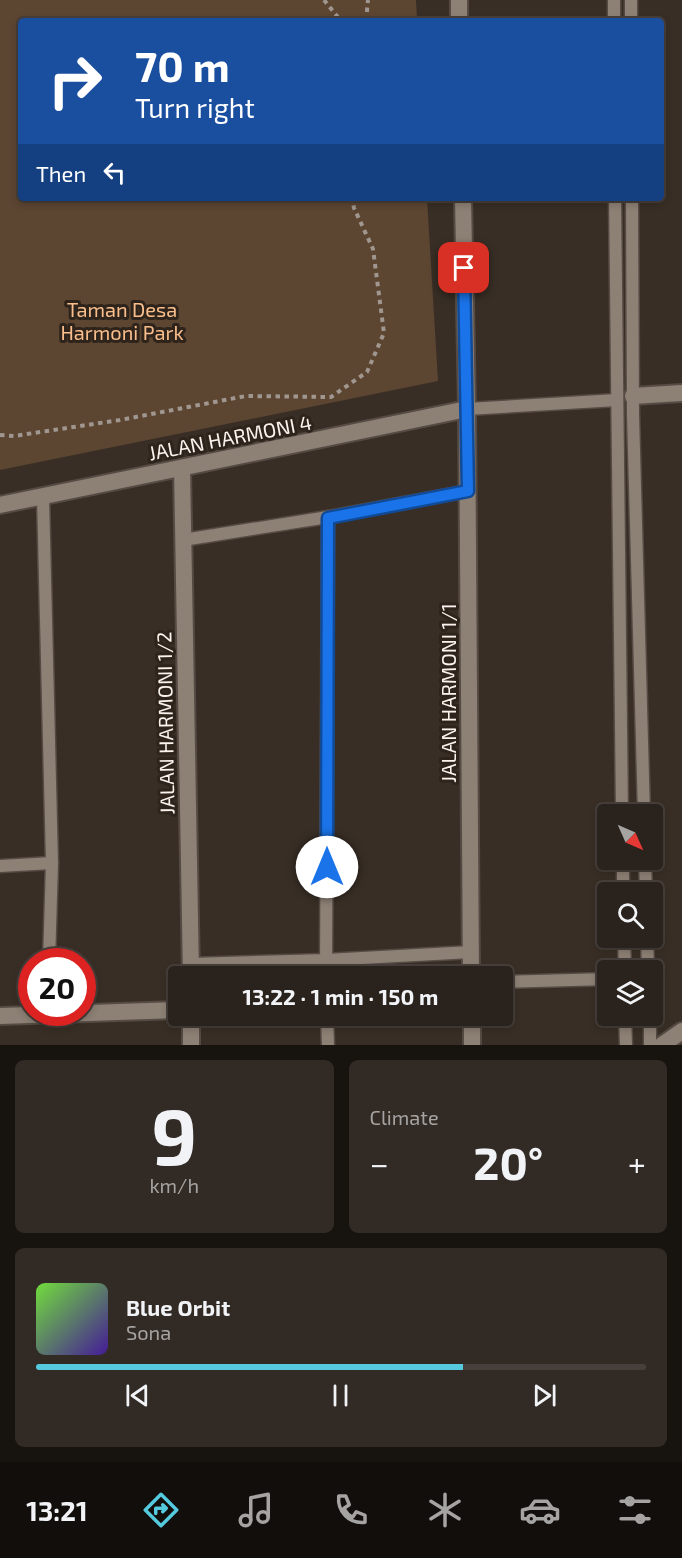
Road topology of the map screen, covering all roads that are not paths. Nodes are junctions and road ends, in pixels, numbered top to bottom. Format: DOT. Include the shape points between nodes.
graph roads {
  1 [pos="459,0"];
  2 [pos="614,0"];
  3 [pos="631,0"];
  4 [pos="459,18"];
  5 [pos="614,18"];
  6 [pos="631,18"];
  7 [pos="463,201"];
  8 [pos="615,201"];
  9 [pos="632,201"];
  10 [pos="682,393"];
  11 [pos="625,398"];
  12 [pos="467,409"];
  13 [pos="182,468"];
  14 [pos="468,491"];
  15 [pos="42,497"];
  16 [pos="0,506"];
  17 [pos="328,518"];
  18 [pos="183,540"];
  19 [pos="622,804"];
  20 [pos="644,804"];
  21 [pos="52,863"];
  22 [pos="0,866"];
  23 [pos="49,948"];
  24 [pos="471,952"];
  25 [pos="326,960"];
  26 [pos="190,966"];
  27 [pos="244,966"];
  28 [pos="326,966"];
  29 [pos="471,966"];
  30 [pos="597,979"];
  31 [pos="513,982"];
  32 [pos="168,1010"];
  33 [pos="96,1012"];
  34 [pos="18,1015"];
  35 [pos="0,1016"];
  36 [pos="191,1026"];
  37 [pos="327,1026"];
  38 [pos="472,1026"];
  39 [pos="625,1026"];
  40 [pos="650,1026"];
  41 [pos="682,1031"];
  42 [pos="191,1045"];
  43 [pos="328,1045"];
  44 [pos="472,1045"];
  45 [pos="626,1045"];
  46 [pos="650,1045"];
  47 [pos="662,1045"];
  1 -- 4 [label="street"];
  2 -- 5 [label="lane"];
  3 -- 6 [label="lane"];
  7 -- 12 [label="street, JALAN HARMONI 1/1"];
  8 -- 11 [label="lane"];
  9 -- 11 [label="lane"];
  10 -- 11 [label="street"];
  11 -- 12 [label="lane"];
  11 -- 19 [label="lane"];
  11 -- 20 [label="lane"];
  12 -- 13 [label="street, JALAN HARMONI 4"];
  12 -- 14 [label="street, JALAN HARMONI 1/1"];
  13 -- 15 [label="street, JALAN HARMONI 4"];
  13 -- 18 [label="street, JALAN HARMONI 1/2"];
  14 -- 17 [label="lane"];
  14 -- 24 [label="street, JALAN HARMONI 1/1"];
  15 -- 16 [label="street, JALAN HARMONI 4"];
  15 -- 21 [label="lane"];
  17 -- 18 [label="lane"];
  17 -- 25 [label="lane"];
  18 -- 26 [label="street, JALAN HARMONI 1/2"];
  21 -- 22 [label="lane"];
  21 -- 23 [label="lane"];
  24 -- 25 [label="lane"];
  24 -- 29 [label="street, JALAN HARMONI 1/1"];
  25 -- 27 [label="lane"];
  25 -- 28 [label="lane"];
  30 -- 31 [label="lane"];
  32 -- 33 [label="street"];
  34 -- 35 [label="street"];
  36 -- 42 [label="street"];
  37 -- 43 [label="lane"];
  38 -- 44 [label="street"];
  39 -- 45 [label="lane"];
  40 -- 46 [label="lane"];
  41 -- 47 [label="street"];
}
